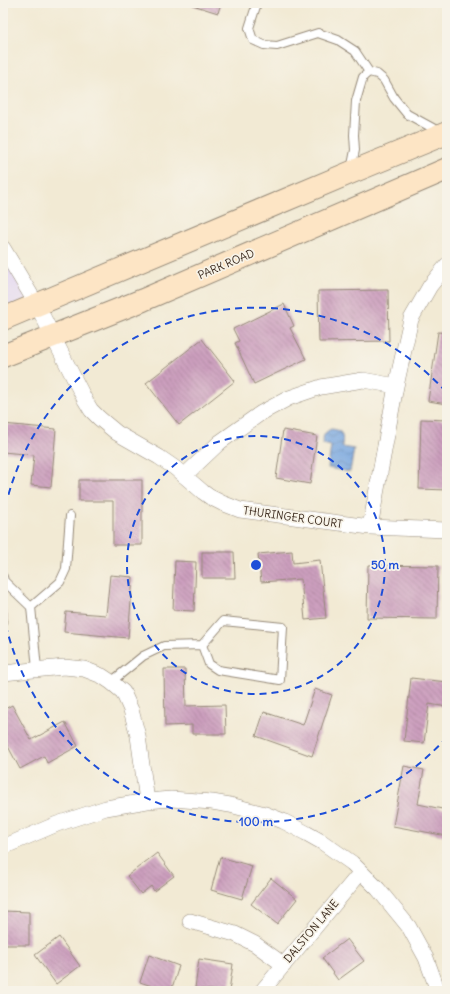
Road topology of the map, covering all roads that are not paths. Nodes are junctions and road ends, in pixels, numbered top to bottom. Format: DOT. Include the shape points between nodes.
graph roads {
  1 [pos="258,3"];
  2 [pos="369,72"];
  3 [pos="446,134"];
  4 [pos="447,169"];
  5 [pos="352,172"];
  6 [pos="3,248"];
  7 [pos="447,265"];
  8 [pos="37,305"];
  9 [pos="3,319"];
  10 [pos="53,336"];
  11 [pos="3,356"];
  12 [pos="396,386"];
  13 [pos="184,476"];
  14 [pos="70,516"];
  15 [pos="370,527"];
  16 [pos="447,530"];
  17 [pos="3,577"];
  18 [pos="31,607"];
  19 [pos="202,645"];
  20 [pos="37,669"];
  21 [pos="3,673"];
  22 [pos="111,682"];
  23 [pos="147,801"];
  24 [pos="3,848"];
  25 [pos="361,872"];
  26 [pos="190,921"];
  27 [pos="284,965"];
  28 [pos="262,991"];
  29 [pos="438,991"];
  1 -- 2 [label="lane" via="249,28 253,40 264,45 277,46 318,33 338,40 355,51"];
  2 -- 3 [label="lane" via="384,80 407,114"];
  2 -- 5 [label="lane" via="363,77 356,101"];
  3 -- 5 [label="main road"];
  4 -- 10 [label="main road, PARK ROAD"];
  5 -- 8 [label="main road"];
  6 -- 8 [label="street, THURINGER COURT"];
  7 -- 12 [label="street" via="430,286 411,319"];
  8 -- 9 [label="main road"];
  8 -- 10 [label="street, THURINGER COURT"];
  10 -- 11 [label="main road, PARK ROAD"];
  10 -- 13 [label="street, THURINGER COURT" via="91,410 117,433 159,457"];
  12 -- 13 [label="street" via="364,380 321,387 289,398 261,413 220,442"];
  12 -- 15 [label="street"];
  13 -- 15 [label="street, THURINGER COURT" via="210,497 240,510"];
  14 -- 18 [label="lane" via="66,569 60,582"];
  15 -- 16 [label="street, THURINGER COURT"];
  17 -- 18 [label="lane"];
  18 -- 20 [label="lane"];
  19 -- 19 [label="lane" via="223,621 283,627 280,680 218,670 208,664"];
  19 -- 22 [label="lane" via="164,646 142,656"];
  20 -- 21 [label="street"];
  20 -- 22 [label="street" via="84,669"];
  22 -- 23 [label="street" via="123,692 131,710 138,736"];
  23 -- 24 [label="street" via="106,808 57,824"];
  23 -- 25 [label="street" via="212,802 265,814 306,832"];
  25 -- 27 [label="street, DALSTON LANE"];
  25 -- 29 [label="street" via="409,927 426,958"];
  26 -- 27 [label="street" via="235,934 255,944"];
  27 -- 28 [label="street, DALSTON LANE"];
}
